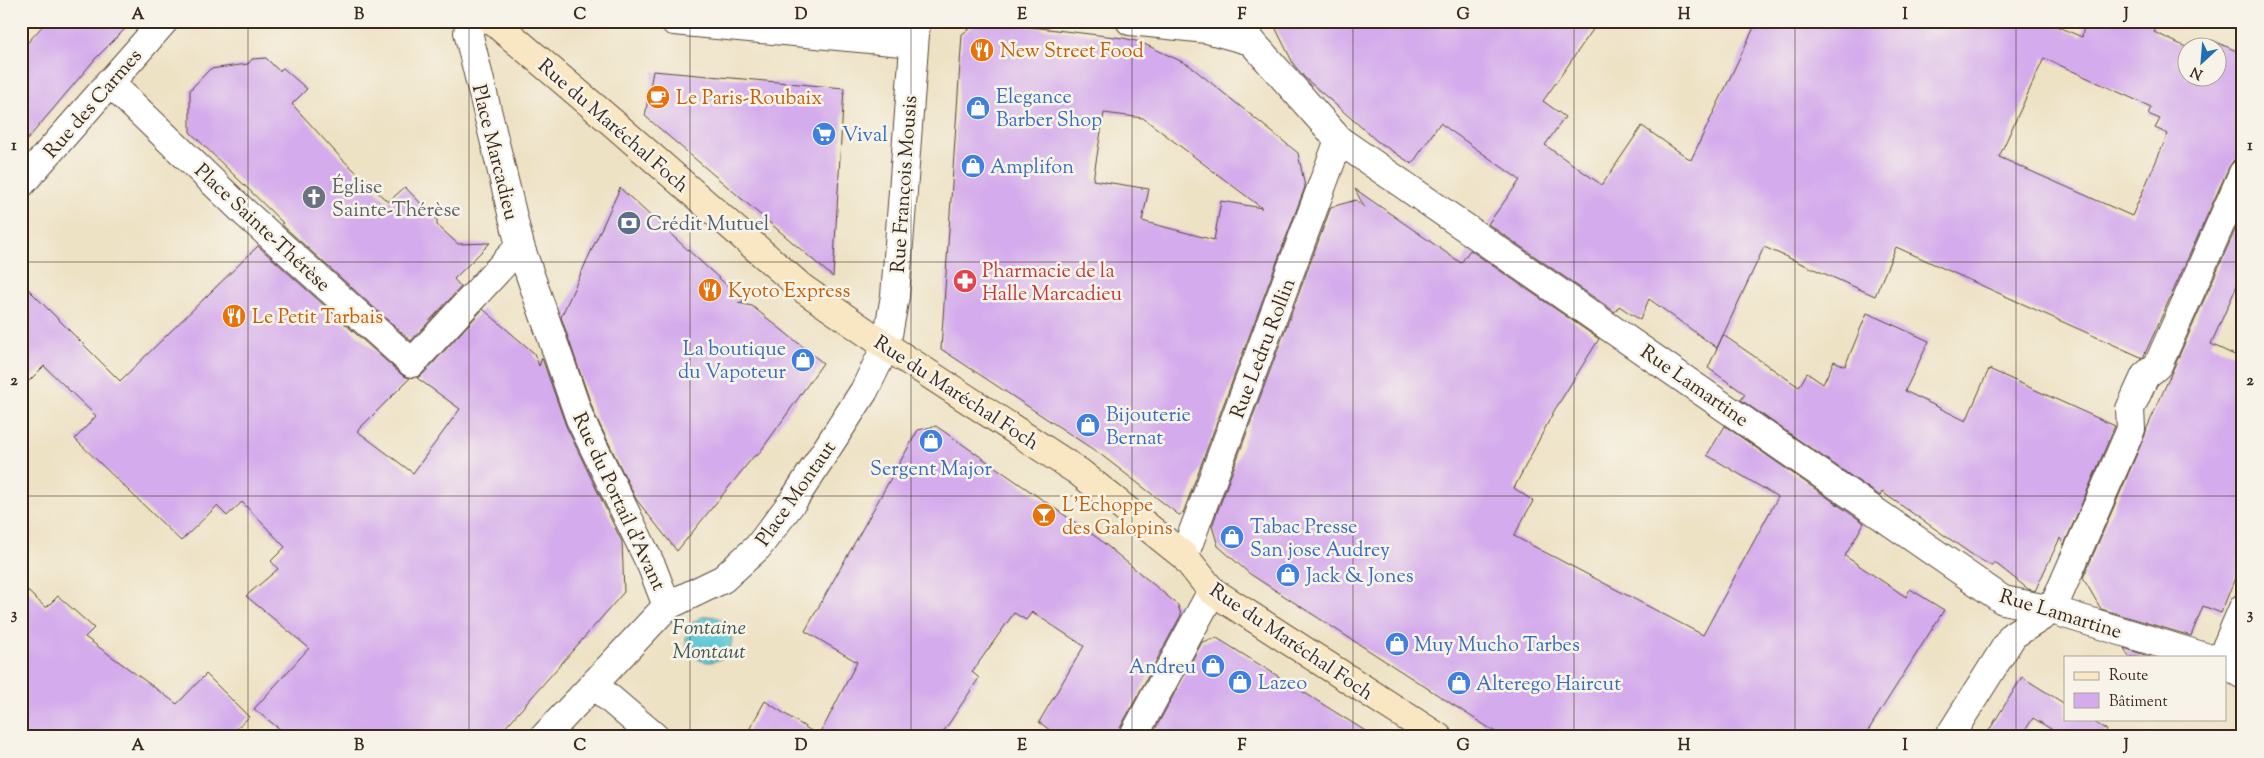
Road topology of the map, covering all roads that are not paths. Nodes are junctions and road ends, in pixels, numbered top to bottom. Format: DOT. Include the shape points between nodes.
graph roads {
  1 [pos="164,21"];
  2 [pos="474,21"];
  3 [pos="493,21"];
  4 [pos="674,21"];
  5 [pos="1130,21"];
  6 [pos="1247,31"];
  7 [pos="914,32"];
  8 [pos="109,82"];
  9 [pos="1339,140"];
  10 [pos="2243,173"];
  11 [pos="21,184"];
  12 [pos="520,246"];
  13 [pos="532,282"];
  14 [pos="886,346"];
  15 [pos="1184,556"];
  16 [pos="1212,591"];
  17 [pos="667,606"];
  18 [pos="2243,608"];
  19 [pos="2052,610"];
  20 [pos="2203,656"];
  21 [pos="2222,656"];
  22 [pos="2226,665"];
  23 [pos="2243,675"];
  24 [pos="594,685"];
  25 [pos="544,737"];
  26 [pos="656,737"];
  27 [pos="1133,737"];
  28 [pos="1438,737"];
  29 [pos="1949,737"];
  1 -- 8 [label="street, Rue des Carmes"];
  2 -- 12 [label="street, Place Marcadieu" via="468,32"];
  3 -- 14 [label="main road, Rue du Maréchal Foch" via="802,288"];
  4 -- 7 [label="street"];
  5 -- 6 [label="street"];
  6 -- 9 [label="street, Rue Lamartine"];
  7 -- 14 [label="street, Rue François Mousis" via="895,296"];
  8 -- 11 [label="street, Rue des Carmes"];
  8 -- 12 [label="street, Place Sainte-Thérèse" via="244,212 412,363"];
  9 -- 15 [label="street, Rue Ledru Rollin"];
  9 -- 19 [label="street, Rue Lamartine" via="2003,600"];
  10 -- 19 [label="street" via="2158,365 2145,376 2130,409 2131,429"];
  12 -- 13 [label="street, Place Marcadieu"];
  13 -- 17 [label="street, Rue du Portail d'Avant" via="580,419"];
  14 -- 15 [label="main road, Rue du Maréchal Foch" via="1079,472"];
  14 -- 17 [label="street, Place Montaut" via="859,399 793,501 758,548 723,578"];
  15 -- 16 [label="main road, Rue du Maréchal Foch"];
  16 -- 27 [label="street"];
  16 -- 28 [label="main road, Rue du Maréchal Foch"];
  17 -- 24 [label="street, Rue du Portail d'Avant"];
  18 -- 21 [label="street"];
  19 -- 20 [label="street, Rue Lamartine"];
  19 -- 29 [label="street" via="2013,634"];
  22 -- 23 [label="street"];
  24 -- 25 [label="street, Rue du Portail d'Avant"];
  24 -- 26 [label="street"];
}
